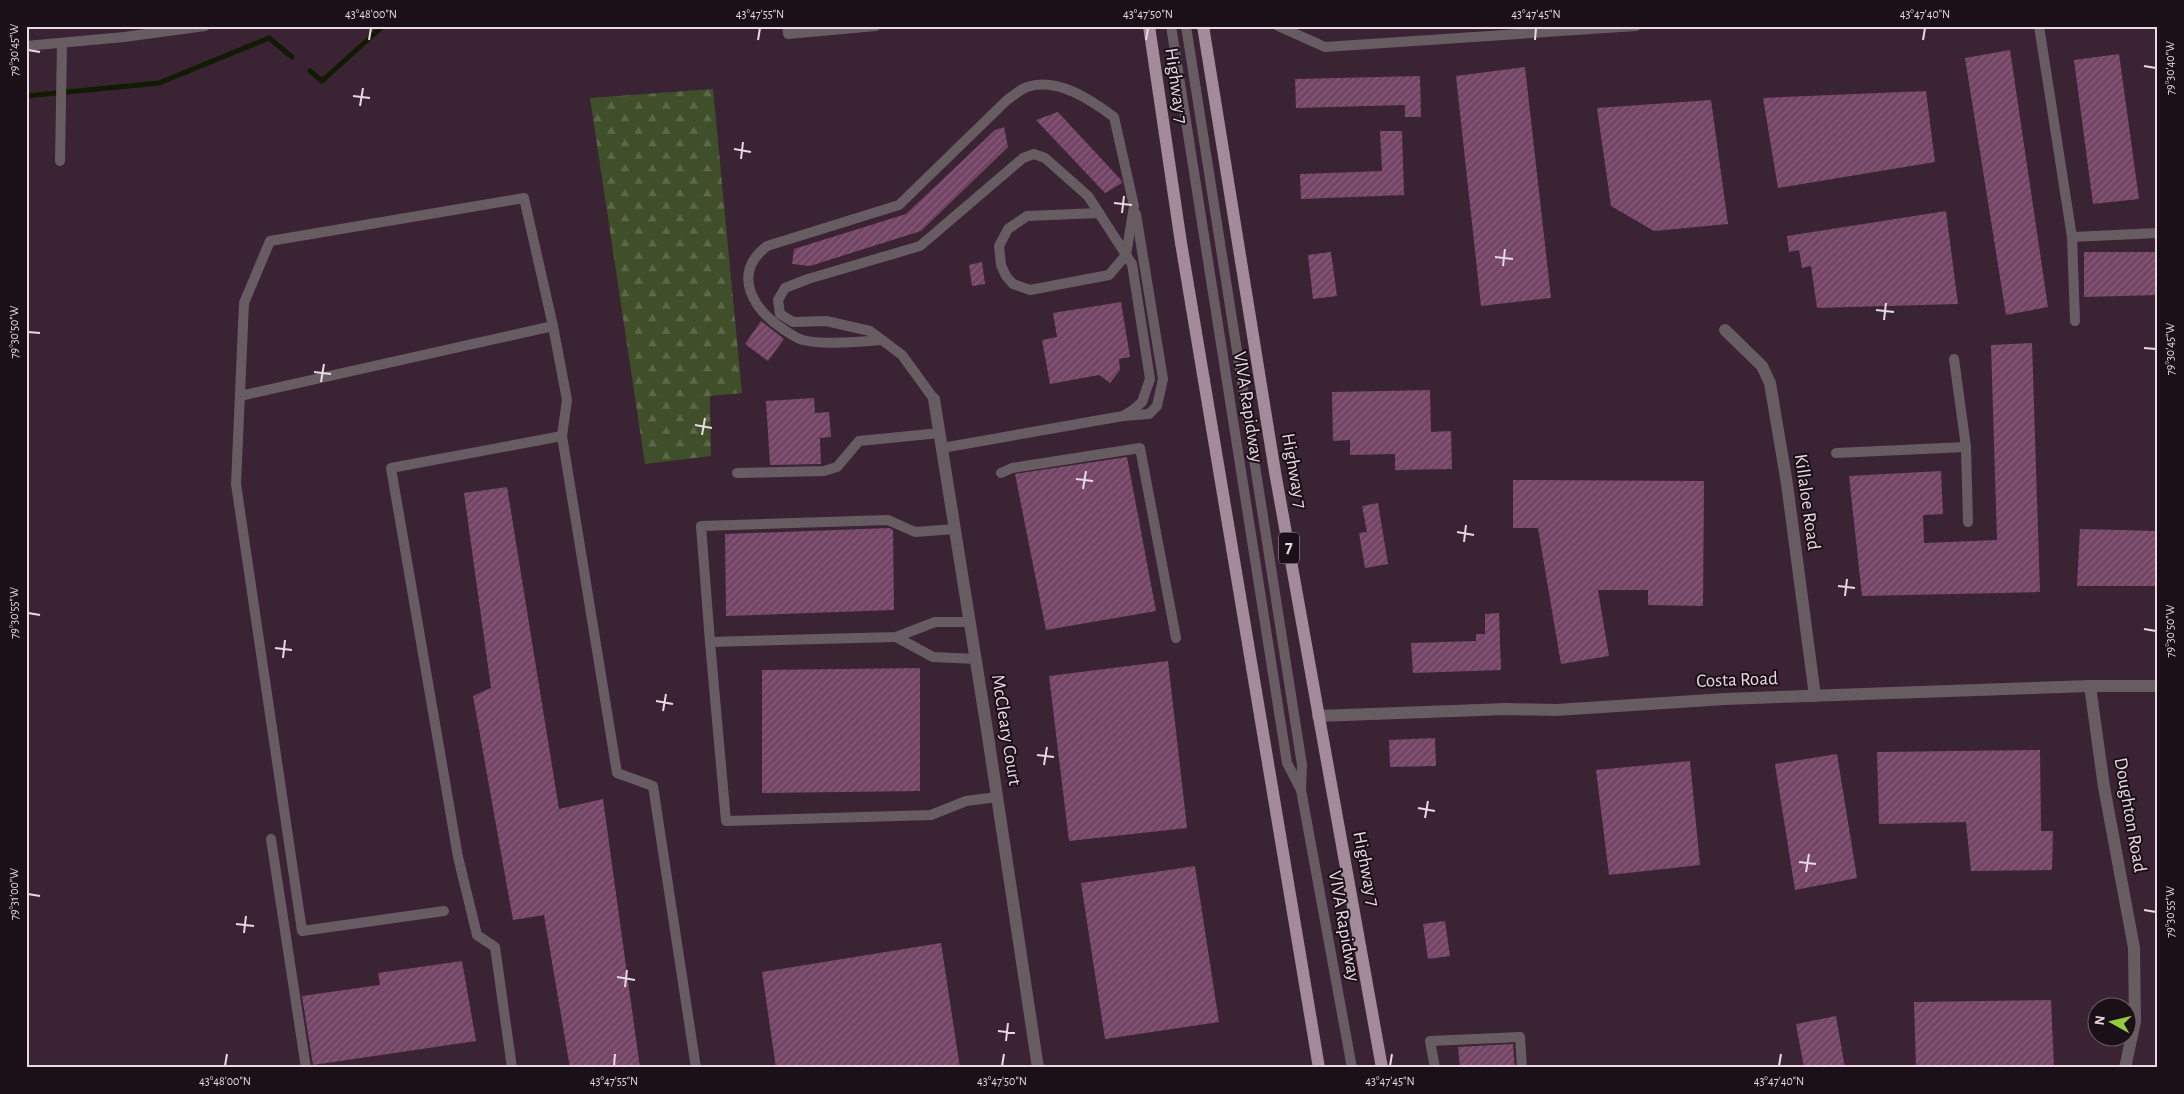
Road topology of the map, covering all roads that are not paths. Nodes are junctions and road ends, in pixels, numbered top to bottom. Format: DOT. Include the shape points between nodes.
graph roads {
  1 [pos="205,26"];
  2 [pos="786,26"];
  3 [pos="876,26"];
  4 [pos="1149,26"];
  5 [pos="1171,26"];
  6 [pos="1186,26"];
  7 [pos="1203,26"];
  8 [pos="1278,26"];
  9 [pos="1636,26"];
  10 [pos="2039,26"];
  11 [pos="62,43"];
  12 [pos="26,46"];
  13 [pos="60,160"];
  14 [pos="1134,206"];
  15 [pos="1099,213"];
  16 [pos="2158,232"];
  17 [pos="2072,237"];
  18 [pos="1126,255"];
  19 [pos="2075,321"];
  20 [pos="554,326"];
  21 [pos="1725,330"];
  22 [pos="880,340"];
  23 [pos="1954,359"];
  24 [pos="240,396"];
  25 [pos="934,399"];
  26 [pos="1122,416"];
  27 [pos="940,433"];
  28 [pos="562,436"];
  29 [pos="1966,447"];
  30 [pos="942,448"];
  31 [pos="1836,453"];
  32 [pos="737,473"];
  33 [pos="1001,473"];
  34 [pos="1968,522"];
  35 [pos="955,529"];
  36 [pos="970,622"];
  37 [pos="896,637"];
  38 [pos="1176,638"];
  39 [pos="710,642"];
  40 [pos="976,659"];
  41 [pos="2090,686"];
  42 [pos="2158,686"];
  43 [pos="1815,696"];
  44 [pos="1318,716"];
  45 [pos="1302,790"];
  46 [pos="997,798"];
  47 [pos="271,839"];
  48 [pos="444,911"];
  49 [pos="695,1066"];
  50 [pos="306,1068"];
  51 [pos="512,1068"];
  52 [pos="1038,1068"];
  53 [pos="1319,1068"];
  54 [pos="1352,1068"];
  55 [pos="1382,1068"];
  56 [pos="1435,1068"];
  57 [pos="1522,1068"];
  58 [pos="2125,1068"];
  1 -- 11 [label="lane"];
  2 -- 3 [label="lane" via="788,34"];
  4 -- 53 [label="main road, Highway 7" via="1181,243"];
  5 -- 45 [label="lane, VIVA Rapidway" via="1287,763"];
  6 -- 45 [label="lane, VIVA Rapidway" via="1302,765"];
  7 -- 44 [label="main road, Highway 7 / 7"];
  8 -- 9 [label="lane" via="1325,47"];
  10 -- 17 [label="lane"];
  11 -- 12 [label="lane"];
  11 -- 13 [label="lane"];
  14 -- 18 [label="lane"];
  14 -- 22 [label="lane" via="1114,117 1087,97 1055,86 1027,87 1008,100 899,205 767,246 756,254 749,269 748,282 753,299 768,319 803,340"];
  14 -- 26 [label="lane" via="1163,379 1157,406 1149,414"];
  15 -- 18 [label="lane"];
  15 -- 18 [label="lane" via="1027,216 1017,221 1003,235 999,246 1006,276 1013,284 1030,290 1049,287 1109,275"];
  15 -- 22 [label="lane" via="1088,196 1045,158 1034,154 1023,158 920,246 808,279 785,288 778,300 780,314 793,322 826,321 855,326 870,331"];
  16 -- 17 [label="lane"];
  17 -- 19 [label="lane"];
  18 -- 26 [label="lane" via="1132,264 1150,379 1142,402"];
  20 -- 24 [label="lane"];
  20 -- 24 [label="lane" via="524,198 270,241 244,303"];
  20 -- 28 [label="lane" via="567,400"];
  21 -- 43 [label="street, Killaloe Road" via="1762,366 1770,383"];
  22 -- 25 [label="lane" via="902,355"];
  23 -- 29 [label="lane"];
  24 -- 48 [label="lane" via="236,484 302,931"];
  25 -- 27 [label="street, McCleary Court"];
  26 -- 30 [label="lane"];
  27 -- 30 [label="street, McCleary Court"];
  27 -- 32 [label="lane" via="859,441 837,467 824,471"];
  28 -- 49 [label="lane" via="617,772 653,786"];
  28 -- 51 [label="lane" via="391,468 458,857 477,935 495,947"];
  29 -- 31 [label="lane"];
  29 -- 34 [label="lane"];
  30 -- 35 [label="street, McCleary Court"];
  33 -- 38 [label="lane" via="1012,468 1140,448"];
  35 -- 36 [label="street, McCleary Court"];
  35 -- 39 [label="lane" via="915,532 888,520 701,526"];
  36 -- 37 [label="lane" via="935,622"];
  36 -- 40 [label="street, McCleary Court"];
  37 -- 39 [label="lane"];
  37 -- 40 [label="lane" via="933,657"];
  39 -- 46 [label="lane" via="726,821 931,815 966,801"];
  40 -- 46 [label="street, McCleary Court"];
  41 -- 42 [label="street, Costa Road"];
  41 -- 43 [label="street, Costa Road"];
  41 -- 58 [label="street, Doughton Road" via="2104,787 2134,948 2135,1021"];
  43 -- 44 [label="street, Costa Road" via="1725,698 1556,710"];
  44 -- 55 [label="main road, Highway 7 / 7"];
  45 -- 54 [label="lane, VIVA Rapidway"];
  46 -- 52 [label="street, McCleary Court"];
  47 -- 50 [label="lane"];
  56 -- 57 [label="lane" via="1430,1041 1520,1037"];
}
